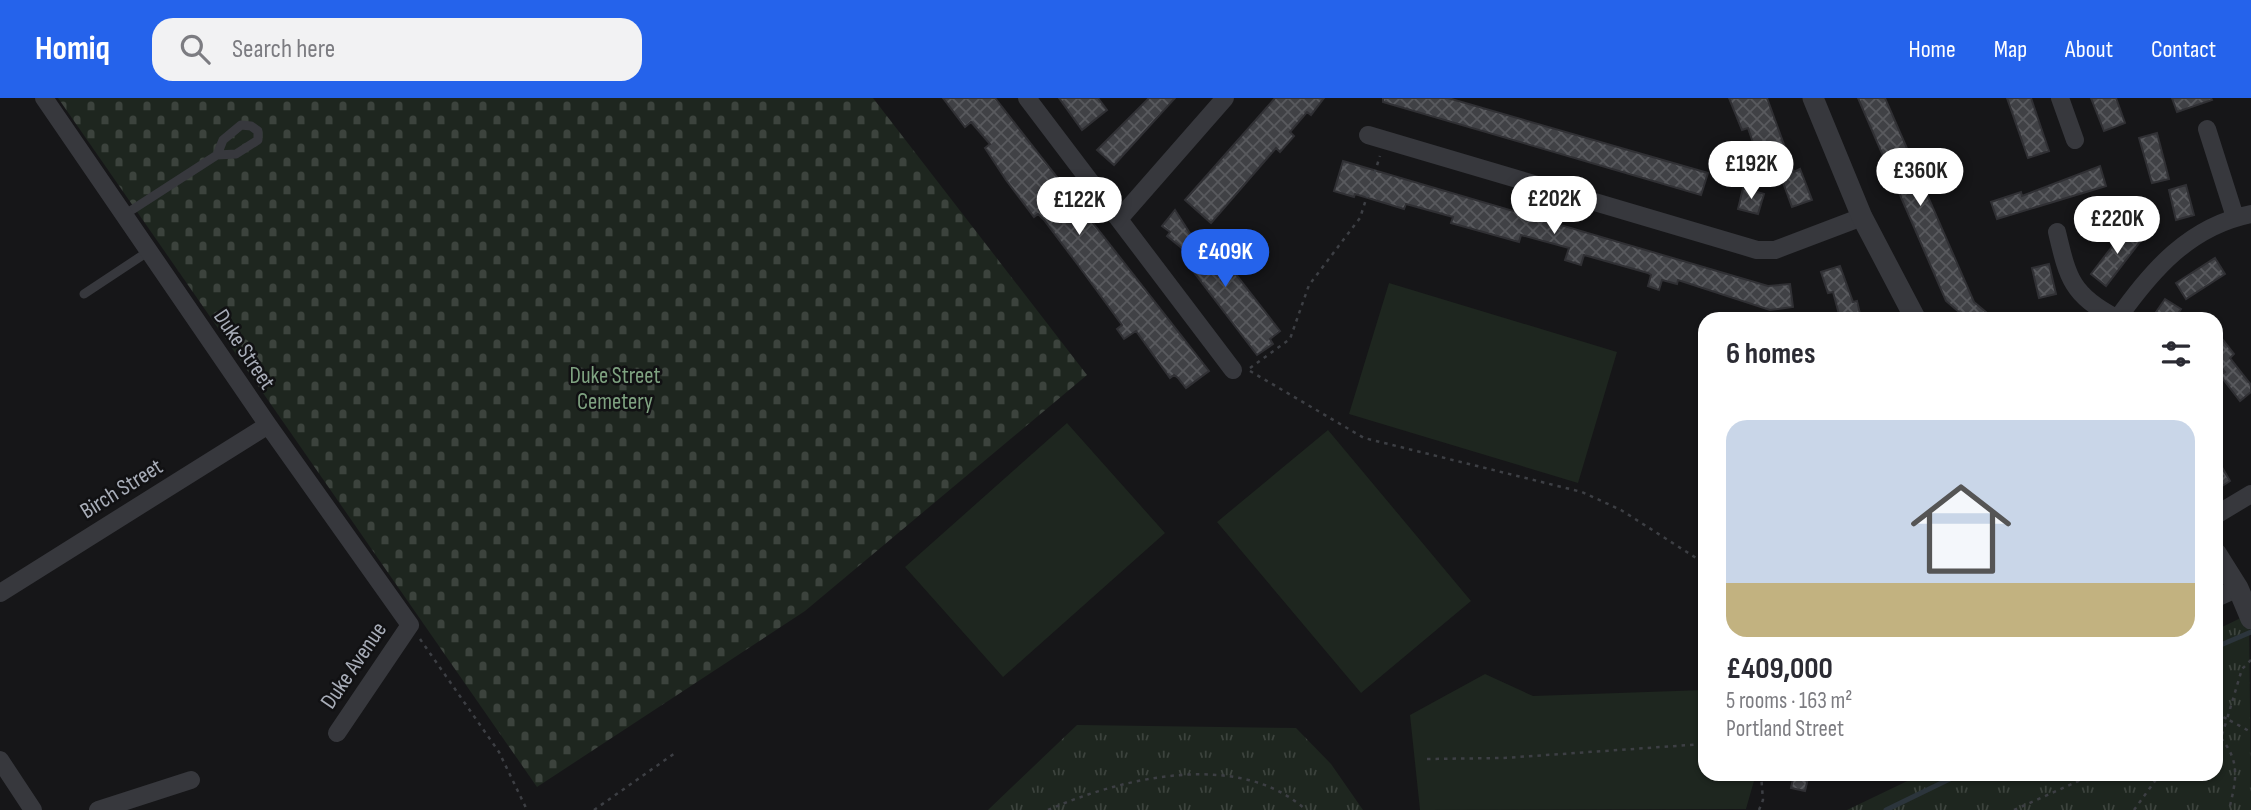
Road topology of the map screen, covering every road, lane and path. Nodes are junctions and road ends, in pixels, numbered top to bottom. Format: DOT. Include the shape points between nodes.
graph roads {
  1 [pos="44,98"];
  2 [pos="1027,98"];
  3 [pos="1225,98"];
  4 [pos="1813,98"];
  5 [pos="2060,98"];
  6 [pos="2207,129"];
  7 [pos="1377,137"];
  8 [pos="2076,140"];
  9 [pos="217,155"];
  10 [pos="124,215"];
  11 [pos="2243,216"];
  12 [pos="1862,217"];
  13 [pos="1119,219"];
  14 [pos="2057,232"];
  15 [pos="149,251"];
  16 [pos="84,294"];
  17 [pos="1912,312"];
  18 [pos="2107,312"];
  19 [pos="2121,312"];
  20 [pos="1233,370"];
  21 [pos="268,425"];
  22 [pos="2251,494"];
  23 [pos="2223,511"];
  24 [pos="1698,559"];
  25 [pos="2223,564"];
  26 [pos="2238,588"];
  27 [pos="0,593"];
  28 [pos="2223,594"];
  29 [pos="2250,617"];
  30 [pos="410,625"];
  31 [pos="2251,660"];
  32 [pos="2223,716"];
  33 [pos="2227,719"];
  34 [pos="2223,732"];
  35 [pos="2251,732"];
  36 [pos="337,733"];
  37 [pos="2223,740"];
  38 [pos="1698,744"];
  39 [pos="675,753"];
  40 [pos="1427,759"];
  41 [pos="0,760"];
  42 [pos="191,780"];
  43 [pos="1762,781"];
  44 [pos="2078,781"];
  45 [pos="2155,781"];
  46 [pos="30,806"];
  47 [pos="11,810"];
  48 [pos="98,810"];
  49 [pos="527,810"];
  50 [pos="594,810"];
  51 [pos="1048,810"];
  52 [pos="1306,810"];
  53 [pos="1759,810"];
  54 [pos="2014,810"];
  55 [pos="2134,810"];
  56 [pos="2229,810"];
  1 -- 10 [label="street, Duke Street"];
  2 -- 13 [label="street"];
  3 -- 13 [label="street"];
  4 -- 12 [label="street"];
  5 -- 8 [label="street"];
  6 -- 11 [label="street"];
  7 -- 12 [label="street" via="1757,250 1775,250"];
  7 -- 24 [label="path" via="1360,218 1309,285 1290,339 1248,370 1364,438 1582,492 1621,510"];
  9 -- 9 [label="lane" via="236,154 258,139 258,131 241,125 223,140"];
  9 -- 10 [label="lane"];
  10 -- 15 [label="street, Duke Street"];
  11 -- 19 [label="street" via="2178,246"];
  12 -- 17 [label="street"];
  13 -- 20 [label="street"];
  14 -- 18 [label="street" via="2067,274 2077,293"];
  15 -- 16 [label="lane"];
  15 -- 21 [label="street, Duke Street"];
  21 -- 27 [label="street, Birch Street"];
  21 -- 30 [label="street, Duke Street"];
  22 -- 23 [label="street"];
  25 -- 26 [label="street"];
  26 -- 28 [label="street"];
  26 -- 29 [label="street"];
  30 -- 36 [label="street, Duke Avenue"];
  30 -- 49 [label="path" via="499,752"];
  31 -- 33 [label="path" via="2242,669"];
  32 -- 33 [label="path"];
  33 -- 34 [label="path"];
  33 -- 35 [label="path"];
  37 -- 56 [label="path" via="2233,753 2236,775"];
  38 -- 40 [label="path"];
  39 -- 50 [label="path"];
  41 -- 46 [label="street"];
  42 -- 48 [label="street"];
  43 -- 53 [label="path"];
  44 -- 54 [label="path"];
  45 -- 55 [label="path"];
  46 -- 47 [label="street"];
  51 -- 52 [label="path" via="1135,779 1174,776 1235,777 1284,793"];
}
